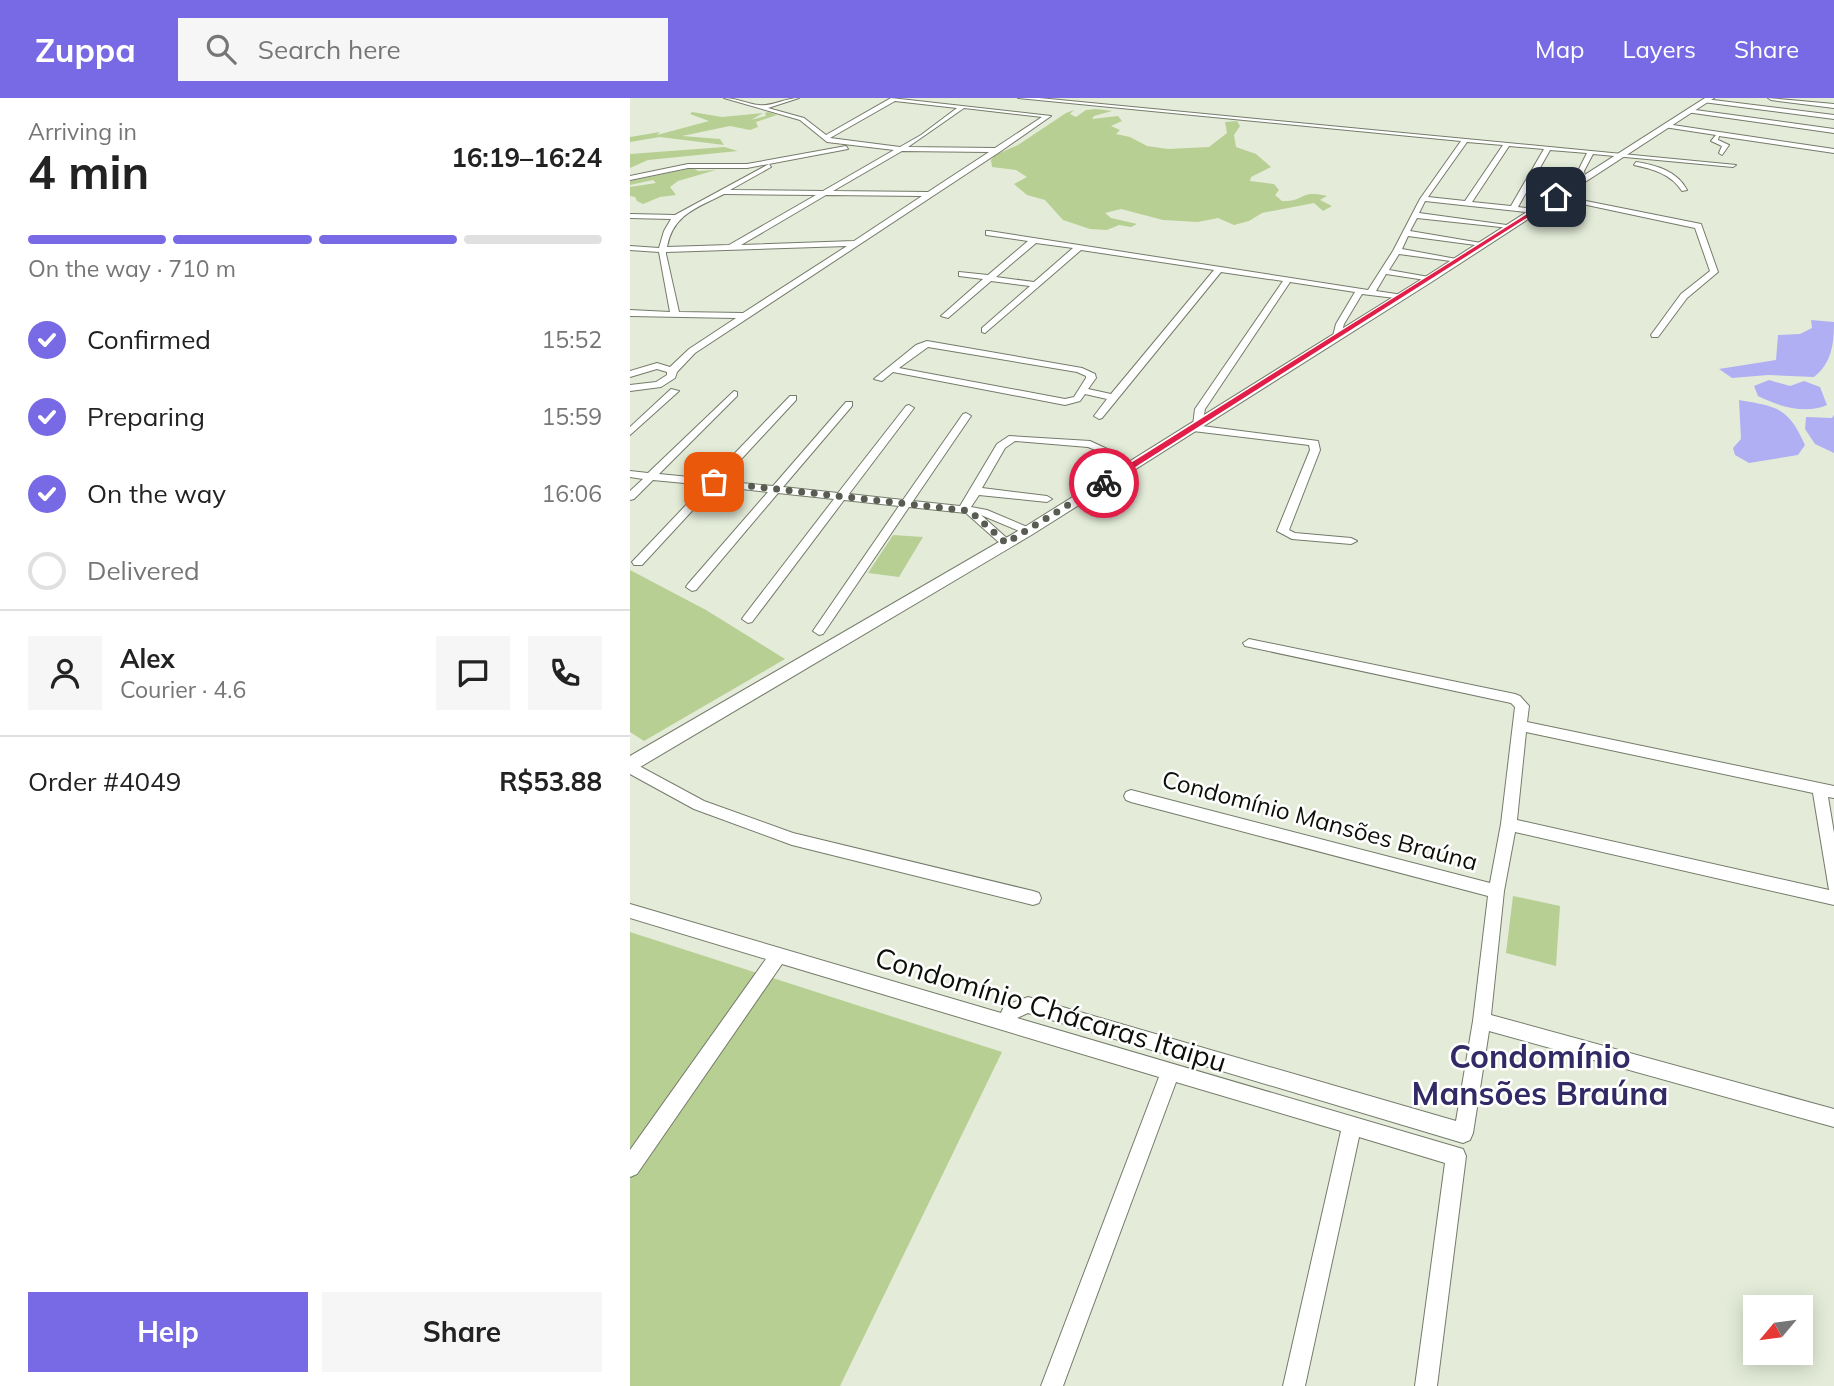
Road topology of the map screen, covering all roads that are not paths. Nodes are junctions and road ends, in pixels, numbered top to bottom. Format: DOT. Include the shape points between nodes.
graph roads {
  1 [pos="727,98"];
  2 [pos="796,98"];
  3 [pos="1021,98"];
  4 [pos="1771,98"];
  5 [pos="1829,98"];
  6 [pos="895,99"];
  7 [pos="1707,99"];
  8 [pos="1834,106"];
  9 [pos="962,107"];
  10 [pos="761,108"];
  11 [pos="1689,111"];
  12 [pos="1834,117"];
  13 [pos="1678,118"];
  14 [pos="1713,123"];
  15 [pos="1725,125"];
  16 [pos="1666,126"];
  17 [pos="1775,131"];
  18 [pos="1834,131"];
  19 [pos="1719,135"];
  20 [pos="824,139"];
  21 [pos="1465,140"];
  22 [pos="1810,142"];
  23 [pos="1507,144"];
  24 [pos="1788,145"];
  25 [pos="864,146"];
  26 [pos="1548,148"];
  27 [pos="1832,148"];
  28 [pos="901,149"];
  29 [pos="1818,149"];
  30 [pos="999,150"];
  31 [pos="1591,152"];
  32 [pos="1699,153"];
  33 [pos="1723,153"];
  34 [pos="1624,154"];
  35 [pos="1785,158"];
  36 [pos="1818,159"];
  37 [pos="778,160"];
  38 [pos="1615,161"];
  39 [pos="1694,161"];
  40 [pos="1733,165"];
  41 [pos="630,178"];
  42 [pos="1583,180"];
  43 [pos="1684,190"];
  44 [pos="723,192"];
  45 [pos="825,193"];
  46 [pos="931,194"];
  47 [pos="1556,197"];
  48 [pos="1423,198"];
  49 [pos="1467,204"];
  50 [pos="1513,209"];
  51 [pos="1533,211"];
  52 [pos="1414,215"];
  53 [pos="630,216"];
  54 [pos="676,217"];
  55 [pos="1510,226"];
  56 [pos="989,233"];
  57 [pos="1406,233"];
  58 [pos="1034,240"];
  59 [pos="855,243"];
  60 [pos="1483,244"];
  61 [pos="730,247"];
  62 [pos="1079,247"];
  63 [pos="630,248"];
  64 [pos="660,250"];
  65 [pos="1397,251"];
  66 [pos="1458,260"];
  67 [pos="1220,268"];
  68 [pos="1386,272"];
  69 [pos="962,274"];
  70 [pos="990,277"];
  71 [pos="1429,279"];
  72 [pos="1288,280"];
  73 [pos="1036,285"];
  74 [pos="1360,290"];
  75 [pos="1371,292"];
  76 [pos="1400,297"];
  77 [pos="630,313"];
  78 [pos="675,314"];
  79 [pos="745,316"];
  80 [pos="945,316"];
  81 [pos="985,330"];
  82 [pos="1655,335"];
  83 [pos="1337,336"];
  84 [pos="692,351"];
  85 [pos="657,366"];
  86 [pos="891,369"];
  87 [pos="672,371"];
  88 [pos="632,372"];
  89 [pos="879,379"];
  90 [pos="630,387"];
  91 [pos="647,388"];
  92 [pos="674,391"];
  93 [pos="1084,391"];
  94 [pos="734,394"];
  95 [pos="630,397"];
  96 [pos="1113,397"];
  97 [pos="793,398"];
  98 [pos="849,404"];
  99 [pos="909,408"];
  100 [pos="966,416"];
  101 [pos="1099,416"];
  102 [pos="1195,427"];
  103 [pos="630,432"];
  104 [pos="1113,454"];
  105 [pos="630,474"];
  106 [pos="651,475"];
  107 [pos="714,482"];
  108 [pos="778,489"];
  109 [pos="976,491"];
  110 [pos="842,496"];
  111 [pos="630,497"];
  112 [pos="1048,499"];
  113 [pos="908,503"];
  114 [pos="966,511"];
  115 [pos="1028,531"];
  116 [pos="1351,541"];
  117 [pos="1006,543"];
  118 [pos="638,562"];
  119 [pos="692,587"];
  120 [pos="748,619"];
  121 [pos="819,631"];
  122 [pos="1249,643"];
  123 [pos="1522,726"];
  124 [pos="630,766"];
  125 [pos="1827,790"];
  126 [pos="1131,796"];
  127 [pos="1509,824"];
  128 [pos="1834,885"];
  129 [pos="1496,891"];
  130 [pos="1033,898"];
  131 [pos="1834,898"];
  132 [pos="630,911"];
  133 [pos="778,955"];
  134 [pos="1006,1021"];
  135 [pos="1482,1021"];
  136 [pos="1170,1072"];
  137 [pos="1834,1118"];
  138 [pos="1352,1125"];
  139 [pos="630,1167"];
  140 [pos="1052,1386"];
  141 [pos="1294,1386"];
  142 [pos="1426,1386"];
  1 -- 10 [label="street"];
  2 -- 10 [label="street"];
  3 -- 21 [label="street"];
  4 -- 8 [label="street"];
  5 -- 8 [label="street"];
  6 -- 9 [label="street"];
  6 -- 20 [label="street"];
  7 -- 11 [label="street"];
  7 -- 12 [label="street"];
  9 -- 28 [label="street"];
  9 -- 30 [label="street" via="1048,116"];
  10 -- 20 [label="street" via="803,119"];
  11 -- 13 [label="street"];
  11 -- 18 [label="street"];
  13 -- 14 [label="street"];
  13 -- 16 [label="street"];
  15 -- 17 [label="street"];
  16 -- 19 [label="street"];
  16 -- 34 [label="street"];
  19 -- 24 [label="street"];
  19 -- 33 [label="street" via="1714,141 1726,145"];
  20 -- 25 [label="street"];
  21 -- 23 [label="street"];
  21 -- 48 [label="street"];
  22 -- 27 [label="street"];
  23 -- 26 [label="street"];
  23 -- 49 [label="street"];
  24 -- 29 [label="street"];
  24 -- 35 [label="street"];
  25 -- 28 [label="street"];
  25 -- 37 [label="street"];
  26 -- 31 [label="street"];
  26 -- 50 [label="street"];
  27 -- 29 [label="street"];
  28 -- 30 [label="street"];
  28 -- 45 [label="street"];
  29 -- 36 [label="street"];
  30 -- 46 [label="street"];
  31 -- 34 [label="street"];
  31 -- 42 [label="street" via="1581,172"];
  32 -- 39 [label="street"];
  34 -- 38 [label="street"];
  34 -- 39 [label="street"];
  37 -- 41 [label="street" via="738,167 688,166"];
  37 -- 44 [label="street"];
  38 -- 42 [label="street"];
  38 -- 43 [label="street" via="1655,168"];
  39 -- 40 [label="street"];
  42 -- 47 [label="street"];
  44 -- 45 [label="street"];
  44 -- 54 [label="street"];
  45 -- 46 [label="street"];
  45 -- 61 [label="street"];
  46 -- 59 [label="street"];
  47 -- 51 [label="street"];
  47 -- 82 [label="street" via="1698,226 1714,272 1685,296"];
  48 -- 49 [label="street"];
  48 -- 52 [label="street"];
  49 -- 50 [label="street"];
  50 -- 51 [label="street"];
  51 -- 55 [label="street"];
  52 -- 55 [label="street"];
  52 -- 57 [label="street"];
  53 -- 54 [label="street"];
  54 -- 64 [label="street"];
  55 -- 60 [label="street"];
  56 -- 58 [label="street"];
  57 -- 60 [label="street"];
  57 -- 65 [label="street"];
  58 -- 62 [label="street"];
  58 -- 70 [label="street"];
  59 -- 61 [label="street"];
  59 -- 79 [label="street"];
  60 -- 66 [label="street"];
  61 -- 64 [label="street"];
  62 -- 67 [label="street"];
  62 -- 73 [label="street"];
  63 -- 64 [label="street"];
  64 -- 78 [label="street"];
  65 -- 66 [label="street"];
  65 -- 68 [label="street"];
  66 -- 71 [label="street"];
  67 -- 72 [label="street"];
  67 -- 96 [label="street"];
  68 -- 71 [label="street"];
  68 -- 75 [label="street"];
  69 -- 70 [label="street"];
  70 -- 73 [label="street"];
  70 -- 80 [label="street"];
  71 -- 76 [label="street"];
  72 -- 74 [label="street"];
  72 -- 102 [label="street" via="1200,409"];
  73 -- 81 [label="street"];
  74 -- 75 [label="street"];
  74 -- 83 [label="street"];
  75 -- 76 [label="street"];
  76 -- 83 [label="street"];
  77 -- 78 [label="street"];
  78 -- 79 [label="street"];
  79 -- 84 [label="street"];
  83 -- 102 [label="street"];
  84 -- 85 [label="street"];
  84 -- 87 [label="street"];
  85 -- 87 [label="street"];
  85 -- 88 [label="street"];
  86 -- 89 [label="street"];
  86 -- 93 [label="street" via="1065,402"];
  86 -- 93 [label="street" via="919,347 931,344 1084,372 1091,378"];
  87 -- 91 [label="street" via="667,381"];
  90 -- 91 [label="street"];
  91 -- 95 [label="street"];
  92 -- 103 [label="street"];
  93 -- 96 [label="street"];
  94 -- 106 [label="street"];
  96 -- 101 [label="street"];
  97 -- 107 [label="street"];
  98 -- 108 [label="street"];
  99 -- 110 [label="street"];
  100 -- 113 [label="street"];
  102 -- 115 [label="street"];
  102 -- 116 [label="street" via="1314,443 1283,531 1292,536"];
  104 -- 109 [label="street" via="1090,444 1013,438 1001,446"];
  105 -- 106 [label="street"];
  106 -- 107 [label="street"];
  106 -- 111 [label="street"];
  107 -- 108 [label="street"];
  107 -- 118 [label="street"];
  108 -- 110 [label="street"];
  108 -- 119 [label="street"];
  109 -- 112 [label="street"];
  109 -- 114 [label="street"];
  110 -- 113 [label="street"];
  110 -- 120 [label="street"];
  113 -- 114 [label="street"];
  113 -- 121 [label="street"];
  114 -- 115 [label="street" via="983,512"];
  114 -- 117 [label="street"];
  115 -- 117 [label="street"];
  117 -- 124 [label="street"];
  122 -- 123 [label="street" via="1515,699 1522,706"];
  123 -- 125 [label="street"];
  123 -- 127 [label="street, Condomínio Mansões Braúna"];
  124 -- 130 [label="street" via="699,805 792,839"];
  125 -- 128 [label="street"];
  126 -- 129 [label="street, Condomínio Mansões Braúna"];
  127 -- 129 [label="street, Condomínio Mansões Braúna"];
  127 -- 131 [label="street"];
  129 -- 135 [label="street, Condomínio Mansões Braúna"];
  132 -- 133 [label="street, Condomínio Chácaras Itaipu"];
  133 -- 134 [label="street, Condomínio Chácaras Itaipu"];
  133 -- 139 [label="street"];
  134 -- 135 [label="street, Condomínio Mansões Braúna" via="1010,1012 1028,1005 1463,1133"];
  134 -- 136 [label="street, Condomínio Chácaras Itaipu"];
  135 -- 137 [label="street"];
  136 -- 138 [label="street, Condomínio Chácaras Itaipu"];
  136 -- 140 [label="street"];
  138 -- 141 [label="street"];
  138 -- 142 [label="street, Condomínio Chácaras Itaipu" via="1456,1156"];
}
